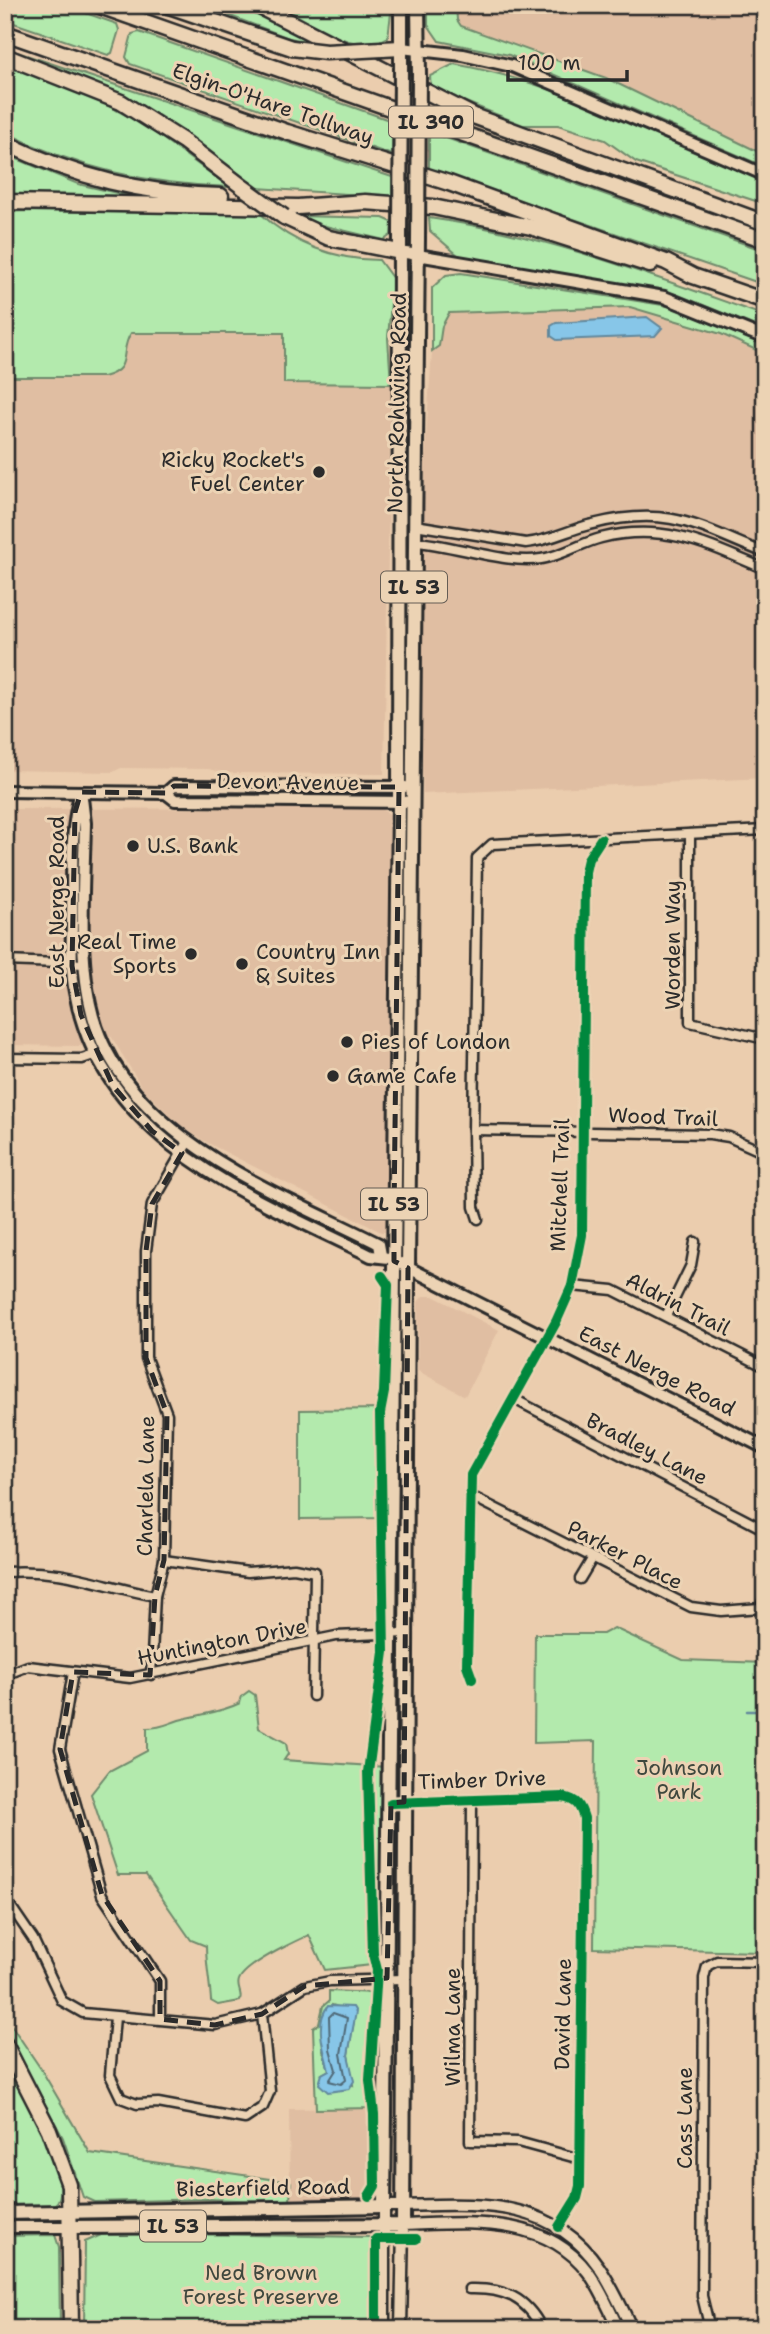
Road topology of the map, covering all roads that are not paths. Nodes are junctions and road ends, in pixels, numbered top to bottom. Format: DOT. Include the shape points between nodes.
graph roads {
  1 [pos="97,5"];
  2 [pos="166,5"];
  3 [pos="256,5"];
  4 [pos="401,5"];
  5 [pos="418,5"];
  6 [pos="5,33"];
  7 [pos="401,48"];
  8 [pos="419,50"];
  9 [pos="5,56"];
  10 [pos="5,144"];
  11 [pos="765,175"];
  12 [pos="654,181"];
  13 [pos="5,202"];
  14 [pos="352,202"];
  15 [pos="765,213"];
  16 [pos="765,223"];
  17 [pos="765,240"];
  18 [pos="400,252"];
  19 [pos="419,255"];
  20 [pos="693,276"];
  21 [pos="765,301"];
  22 [pos="765,338"];
  23 [pos="398,446"];
  24 [pos="411,526"];
  25 [pos="415,542"];
  26 [pos="398,544"];
  27 [pos="765,553"];
  28 [pos="765,569"];
  29 [pos="399,787"];
  30 [pos="413,787"];
  31 [pos="5,791"];
  32 [pos="81,792"];
  33 [pos="166,793"];
  34 [pos="399,802"];
  35 [pos="413,802"];
  36 [pos="765,830"];
  37 [pos="690,834"];
  38 [pos="601,839"];
  39 [pos="5,961"];
  40 [pos="72,963"];
  41 [pos="85,964"];
  42 [pos="765,1039"];
  43 [pos="94,1055"];
  44 [pos="5,1058"];
  45 [pos="473,1130"];
  46 [pos="583,1132"];
  47 [pos="188,1142"];
  48 [pos="181,1153"];
  49 [pos="765,1153"];
  50 [pos="478,1219"];
  51 [pos="695,1242"];
  52 [pos="381,1255"];
  53 [pos="394,1261"];
  54 [pos="408,1268"];
  55 [pos="572,1286"];
  56 [pos="666,1317"];
  57 [pos="547,1337"];
  58 [pos="765,1356"];
  59 [pos="763,1365"];
  60 [pos="514,1399"];
  61 [pos="765,1448"];
  62 [pos="471,1496"];
  63 [pos="765,1530"];
  64 [pos="592,1559"];
  65 [pos="164,1560"];
  66 [pos="5,1572"];
  67 [pos="580,1579"];
  68 [pos="155,1596"];
  69 [pos="765,1597"];
  70 [pos="390,1633"];
  71 [pos="405,1633"];
  72 [pos="315,1641"];
  73 [pos="73,1672"];
  74 [pos="5,1675"];
  75 [pos="151,1675"];
  76 [pos="472,1679"];
  77 [pos="313,1696"];
  78 [pos="574,1800"];
  79 [pos="472,1801"];
  80 [pos="397,1803"];
  81 [pos="5,1898"];
  82 [pos="765,1962"];
  83 [pos="387,1978"];
  84 [pos="403,1979"];
  85 [pos="262,2014"];
  86 [pos="115,2017"];
  87 [pos="160,2019"];
  88 [pos="5,2044"];
  89 [pos="580,2159"];
  90 [pos="384,2206"];
  91 [pos="404,2206"];
  92 [pos="5,2213"];
  93 [pos="70,2219"];
  94 [pos="384,2224"];
  95 [pos="403,2225"];
  96 [pos="5,2227"];
  97 [pos="559,2227"];
  98 [pos="469,2289"];
  99 [pos="71,2329"];
  100 [pos="384,2329"];
  101 [pos="401,2329"];
  102 [pos="542,2329"];
  103 [pos="619,2329"];
  104 [pos="632,2329"];
  105 [pos="710,2329"];
  1 -- 17 [label="highway, Elgin-O'Hare Tollway / IL 390"];
  2 -- 7 [label="highway, bridge" via="292,48 326,52"];
  3 -- 12 [label="highway" via="476,117"];
  4 -- 7 [label="main road, North Rohlwing Road / IL 53"];
  5 -- 8 [label="main road, North Rohlwing Road"];
  6 -- 20 [label="highway, Elgin-O'Hare Tollway / IL 390" via="287,132 449,183"];
  7 -- 8 [label="main road"];
  7 -- 18 [label="main road, North Rohlwing Road / IL 53, bridge"];
  8 -- 11 [label="main road" via="512,66"];
  8 -- 19 [label="main road, North Rohlwing Road, bridge"];
  9 -- 18 [label="highway, bridge" via="121,102 159,124 284,217 329,239"];
  10 -- 14 [label="highway" via="71,172 127,187"];
  12 -- 15 [label="highway" via="696,189"];
  12 -- 16 [label="highway"];
  13 -- 14 [label="highway" via="298,207"];
  14 -- 20 [label="highway" via="433,207 503,220"];
  18 -- 19 [label="main road"];
  18 -- 23 [label="main road, North Rohlwing Road / IL 53"];
  19 -- 22 [label="main road" via="664,297"];
  19 -- 24 [label="main road, North Rohlwing Road"];
  20 -- 21 [label="highway, Elgin-O'Hare Tollway / IL 390"];
  23 -- 24 [label="main road" via="404,475 404,524"];
  23 -- 26 [label="main road, North Rohlwing Road / IL 53"];
  24 -- 25 [label="main road"];
  24 -- 26 [label="main road"];
  24 -- 27 [label="street" via="526,543 614,519 658,517 702,525"];
  25 -- 28 [label="street" via="541,559 600,538 655,532 695,539"];
  25 -- 30 [label="main road, North Rohlwing Road / IL 53"];
  26 -- 29 [label="main road, North Rohlwing Road / IL 53"];
  29 -- 30 [label="main road, Devon Avenue"];
  29 -- 33 [label="main road, Devon Avenue" via="174,786"];
  29 -- 34 [label="main road, North Rohlwing Road / IL 53"];
  30 -- 35 [label="main road, North Rohlwing Road / IL 53"];
  31 -- 32 [label="main road, Devon Avenue"];
  32 -- 33 [label="main road, Devon Avenue"];
  32 -- 40 [label="main road, East Nerge Road" via="73,823"];
  32 -- 41 [label="main road, East Nerge Road"];
  33 -- 34 [label="main road, Devon Avenue" via="176,800"];
  34 -- 35 [label="main road, Devon Avenue"];
  34 -- 53 [label="main road, IL 53"];
  35 -- 54 [label="main road, IL 53"];
  36 -- 37 [label="street"];
  37 -- 38 [label="street"];
  37 -- 42 [label="street, Worden Way" via="690,1022"];
  38 -- 45 [label="street" via="492,844 477,858"];
  38 -- 46 [label="street, Mitchell Trail" via="585,872"];
  39 -- 40 [label="street"];
  40 -- 41 [label="street"];
  40 -- 43 [label="main road, East Nerge Road" via="77,1002"];
  41 -- 47 [label="main road, East Nerge Road" via="90,1006 110,1056 137,1093"];
  43 -- 44 [label="street" via="82,1059"];
  43 -- 48 [label="main road, East Nerge Road" via="130,1108"];
  45 -- 46 [label="street, Wood Trail"];
  45 -- 50 [label="street"];
  46 -- 49 [label="street, Wood Trail" via="710,1134"];
  46 -- 55 [label="street, Mitchell Trail" via="582,1235"];
  47 -- 48 [label="street, Charlela Lane"];
  47 -- 52 [label="main road, East Nerge Road" via="247,1178 379,1244"];
  48 -- 52 [label="main road, East Nerge Road" via="225,1182 318,1230 371,1255"];
  48 -- 65 [label="street, Charlela Lane" via="152,1204 146,1251 146,1358 167,1414"];
  51 -- 56 [label="street" via="691,1265"];
  52 -- 53 [label="main road, East Nerge Road"];
  53 -- 54 [label="main road, East Nerge Road"];
  53 -- 70 [label="main road, IL 53"];
  54 -- 57 [label="main road, East Nerge Road"];
  54 -- 71 [label="main road, IL 53"];
  55 -- 56 [label="street, Aldrin Trail" via="613,1290"];
  55 -- 57 [label="street, Mitchell Trail"];
  56 -- 59 [label="street, Aldrin Trail"];
  57 -- 60 [label="street, Mitchell Trail"];
  57 -- 61 [label="main road, East Nerge Road"];
  58 -- 59 [label="street"];
  60 -- 62 [label="street, Mitchell Trail" via="471,1475"];
  60 -- 63 [label="street, Bradley Lane"];
  62 -- 64 [label="street, Parker Place"];
  62 -- 76 [label="street, Mitchell Trail" via="467,1665"];
  64 -- 67 [label="street"];
  64 -- 69 [label="street, Parker Place" via="691,1607 749,1611 760,1608"];
  65 -- 68 [label="street, Charlela Lane"];
  65 -- 72 [label="street" via="248,1572 294,1568 315,1572"];
  66 -- 68 [label="street" via="61,1573"];
  68 -- 75 [label="street, Charlela Lane"];
  70 -- 71 [label="street, Huntington Drive"];
  70 -- 72 [label="street, Huntington Drive"];
  70 -- 80 [label="main road, IL 53"];
  71 -- 80 [label="main road, IL 53"];
  72 -- 75 [label="street, Huntington Drive"];
  72 -- 77 [label="street"];
  73 -- 74 [label="street, Huntington Drive" via="28,1665"];
  73 -- 75 [label="street, Huntington Drive" via="130,1678"];
  73 -- 87 [label="street" via="60,1749 102,1895 160,1981"];
  78 -- 79 [label="street, Timber Drive"];
  78 -- 89 [label="street, David Lane" via="584,1818"];
  79 -- 80 [label="street, Timber Drive"];
  79 -- 89 [label="street, Wilma Lane" via="470,2141 518,2142"];
  80 -- 83 [label="main road, IL 53"];
  80 -- 84 [label="main road, IL 53"];
  81 -- 86 [label="street" via="33,1939 62,2001 83,2013"];
  82 -- 105 [label="street, Cass Lane" via="716,1961 707,1966 704,1978 702,2296"];
  83 -- 84 [label="street"];
  83 -- 85 [label="street" via="305,1986"];
  83 -- 90 [label="main road, IL 53"];
  84 -- 91 [label="main road, IL 53"];
  85 -- 86 [label="street" via="270,2091 263,2107 244,2119 121,2098 110,2075"];
  85 -- 87 [label="street" via="215,2025"];
  86 -- 87 [label="street"];
  88 -- 93 [label="highway" via="57,2152 69,2185"];
  89 -- 97 [label="street, David Lane" via="577,2199"];
  90 -- 91 [label="street, Biesterfield Road"];
  90 -- 93 [label="main road, Biesterfield Road / IL 53"];
  90 -- 94 [label="street"];
  91 -- 95 [label="main road, IL 53"];
  91 -- 97 [label="street, Biesterfield Road" via="512,2208"];
  92 -- 93 [label="main road, Biesterfield Road / IL 53"];
  93 -- 94 [label="main road, Biesterfield Road / IL 53"];
  93 -- 96 [label="main road, Biesterfield Road"];
  93 -- 99 [label="highway"];
  94 -- 95 [label="main road, Biesterfield Road / IL 53"];
  94 -- 100 [label="street"];
  95 -- 101 [label="street"];
  95 -- 103 [label="street, Biesterfield Road" via="483,2223 536,2233 582,2264"];
  97 -- 104 [label="street, Biesterfield Road" via="600,2268"];
  98 -- 102 [label="street" via="504,2291 517,2297"];
}
